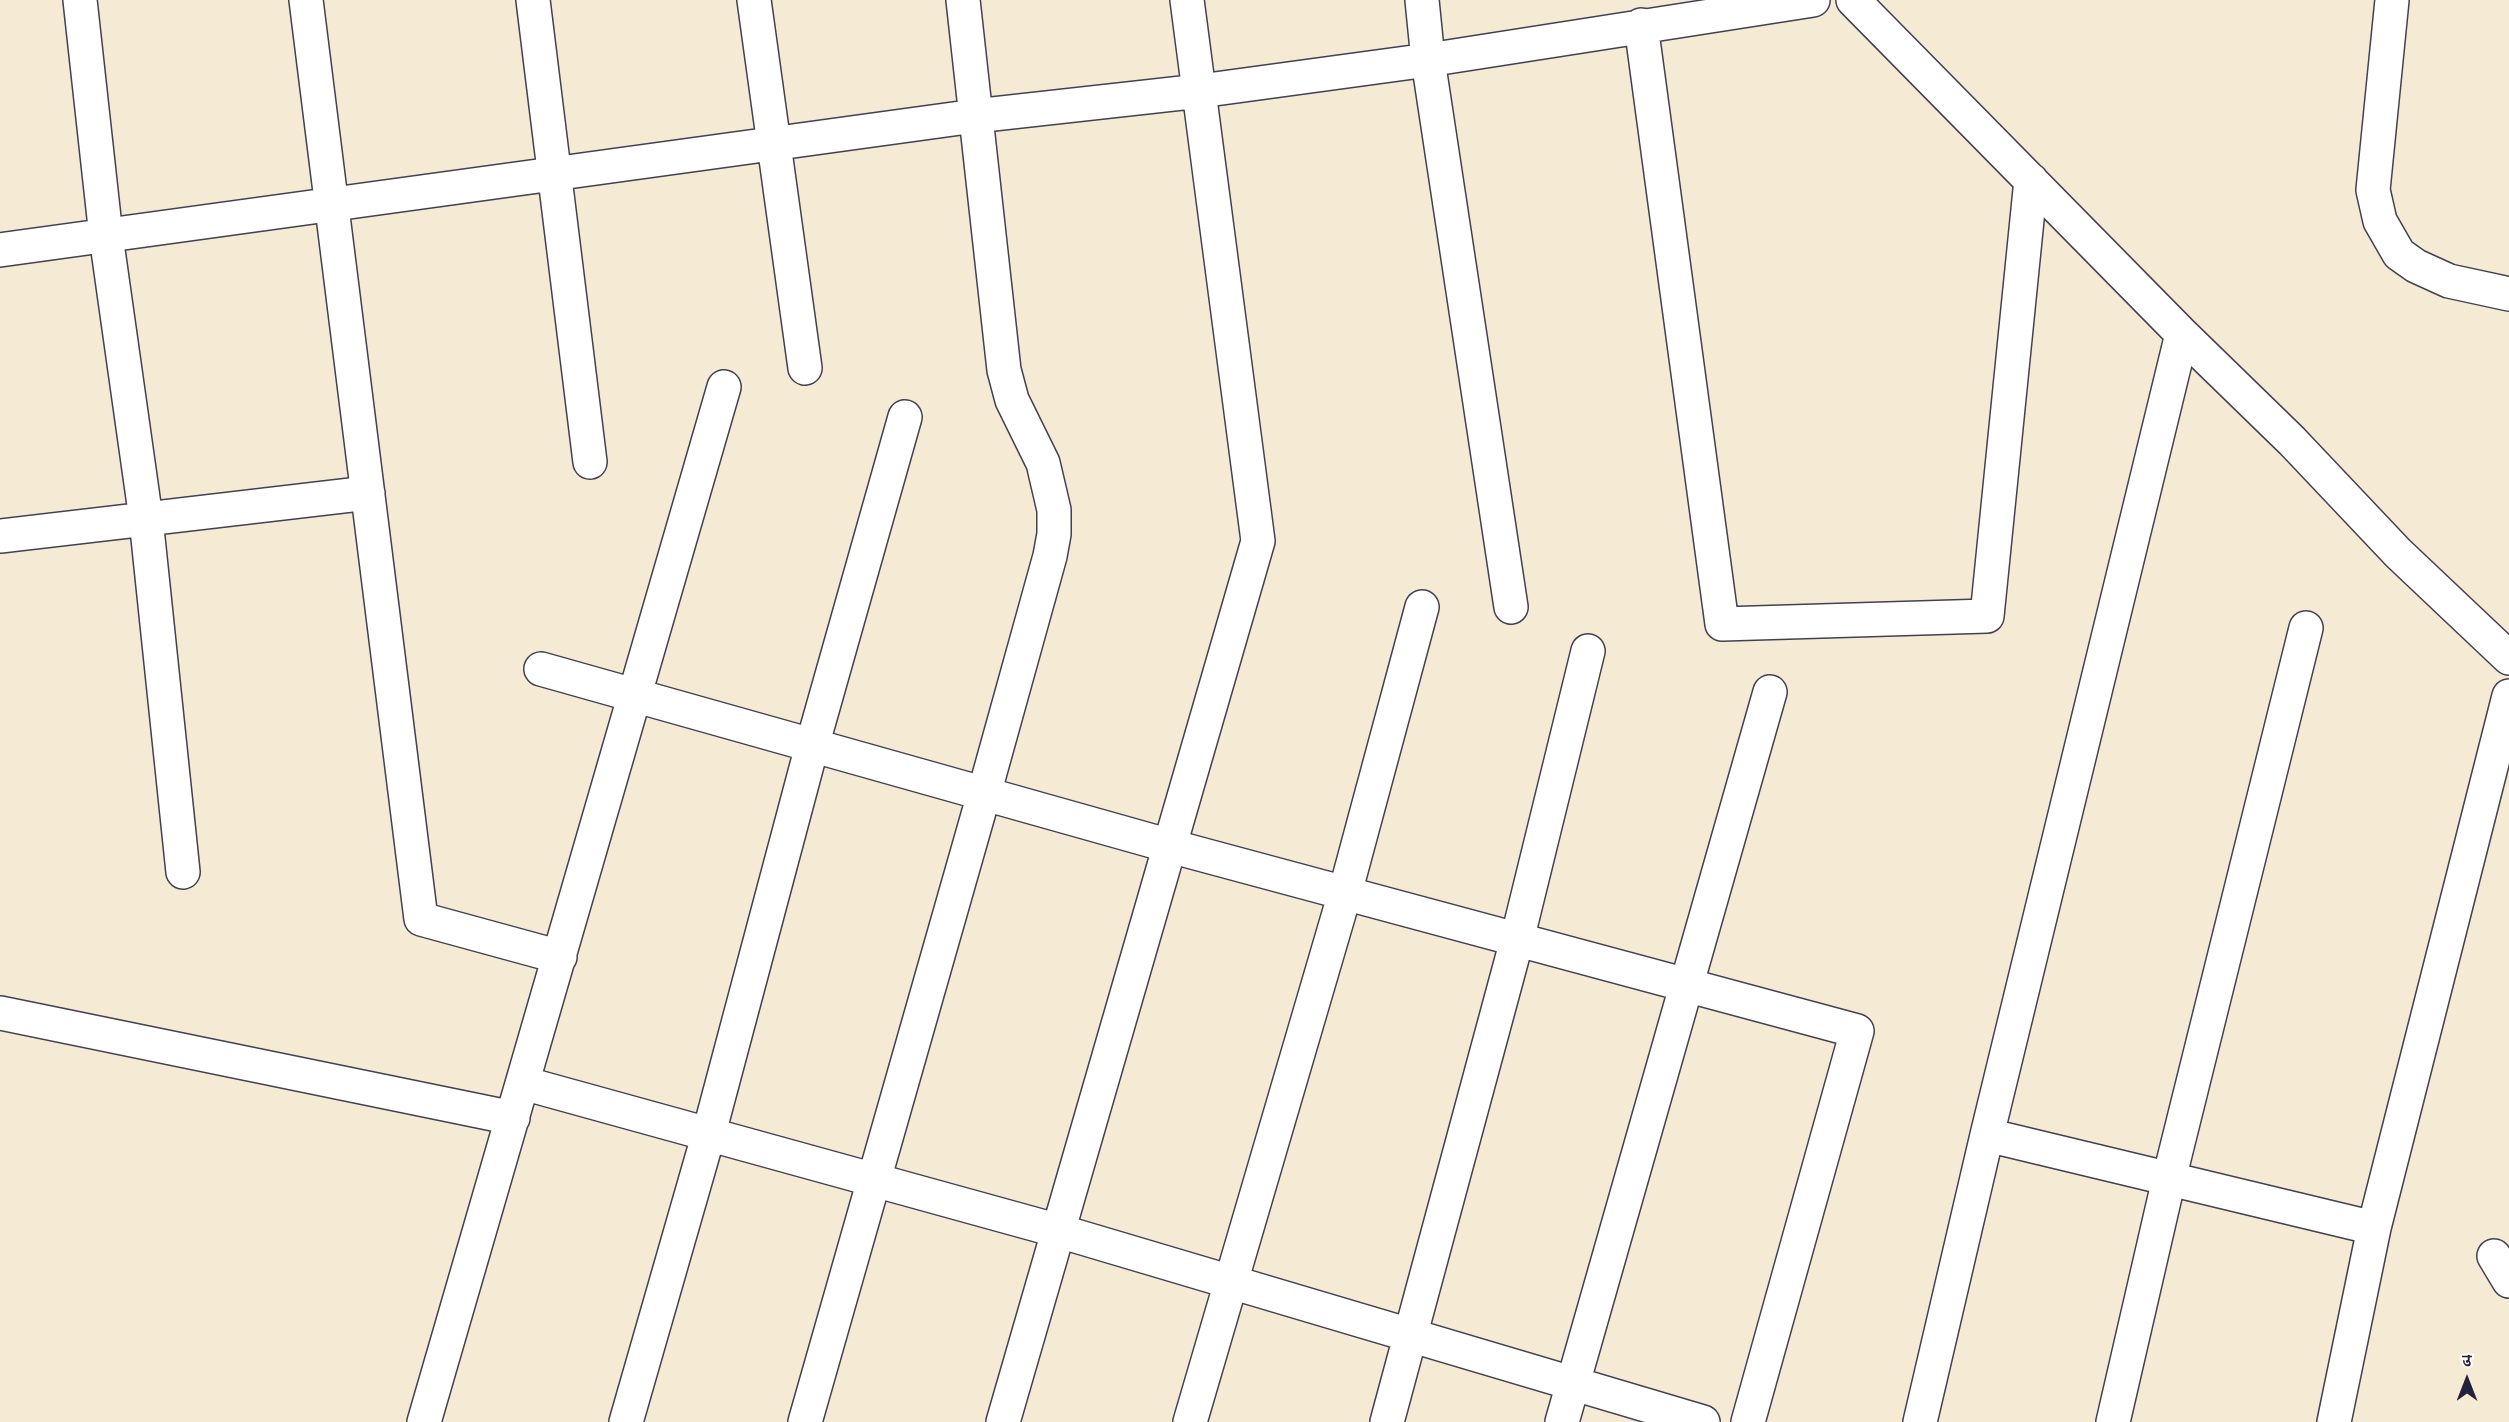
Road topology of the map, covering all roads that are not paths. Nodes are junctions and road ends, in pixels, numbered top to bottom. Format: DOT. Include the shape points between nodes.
graph roads {
  1 [pos="80,0"];
  2 [pos="306,0"];
  3 [pos="533,0"];
  4 [pos="754,0"];
  5 [pos="963,0"];
  6 [pos="1187,0"];
  7 [pos="1422,0"];
  8 [pos="1813,0"];
  9 [pos="1853,0"];
  10 [pos="2392,0"];
  11 [pos="1641,25"];
  12 [pos="1428,60"];
  13 [pos="1200,91"];
  14 [pos="975,116"];
  15 [pos="772,144"];
  16 [pos="556,174"];
  17 [pos="2031,180"];
  18 [pos="331,205"];
  19 [pos="106,236"];
  20 [pos="0,250"];
  21 [pos="2509,294"];
  22 [pos="2182,334"];
  23 [pos="805,368"];
  24 [pos="724,387"];
  25 [pos="905,417"];
  26 [pos="590,462"];
  27 [pos="368,493"];
  28 [pos="146,519"];
  29 [pos="0,536"];
  30 [pos="1422,607"];
  31 [pos="1512,607"];
  32 [pos="2306,628"];
  33 [pos="1588,651"];
  34 [pos="2509,658"];
  35 [pos="541,669"];
  36 [pos="1770,692"];
  37 [pos="636,696"];
  38 [pos="2509,696"];
  39 [pos="812,746"];
  40 [pos="984,794"];
  41 [pos="1170,846"];
  42 [pos="183,872"];
  43 [pos="1345,893"];
  44 [pos="1517,940"];
  45 [pos="560,957"];
  46 [pos="1685,985"];
  47 [pos="0,1013"];
  48 [pos="523,1083"];
  49 [pos="513,1118"];
  50 [pos="710,1133"];
  51 [pos="1987,1136"];
  52 [pos="873,1179"];
  53 [pos="2169,1179"];
  54 [pos="2374,1228"];
  55 [pos="1059,1231"];
  56 [pos="1230,1282"];
  57 [pos="1412,1336"];
  58 [pos="1573,1384"];
  59 [pos="424,1422"];
  60 [pos="626,1422"];
  61 [pos="805,1422"];
  62 [pos="1003,1422"];
  63 [pos="1190,1422"];
  64 [pos="1387,1422"];
  65 [pos="1562,1422"];
  66 [pos="1703,1422"];
  67 [pos="1748,1422"];
  68 [pos="1920,1422"];
  69 [pos="2113,1422"];
  70 [pos="2334,1422"];
  1 -- 19 [label="street"];
  2 -- 18 [label="street"];
  3 -- 16 [label="street"];
  4 -- 15 [label="street"];
  5 -- 14 [label="street"];
  6 -- 13 [label="street"];
  7 -- 12 [label="street"];
  8 -- 11 [label="street"];
  9 -- 17 [label="street"];
  10 -- 21 [label="street" via="2373,190 2380,221 2399,254 2416,266 2449,281"];
  11 -- 12 [label="street"];
  11 -- 17 [label="street" via="1722,624 1987,616"];
  12 -- 13 [label="street"];
  12 -- 31 [label="street"];
  13 -- 14 [label="street"];
  13 -- 41 [label="street" via="1258,541"];
  14 -- 15 [label="street"];
  14 -- 40 [label="street" via="1004,370 1012,400 1043,463 1054,510 1050,556"];
  15 -- 16 [label="street"];
  15 -- 23 [label="street"];
  16 -- 18 [label="street"];
  16 -- 26 [label="street"];
  17 -- 22 [label="street"];
  18 -- 19 [label="street"];
  18 -- 27 [label="street"];
  19 -- 20 [label="street"];
  19 -- 28 [label="street"];
  22 -- 34 [label="street" via="2292,441 2398,553"];
  22 -- 51 [label="street"];
  24 -- 37 [label="street"];
  25 -- 39 [label="street"];
  27 -- 28 [label="street"];
  27 -- 45 [label="street" via="421,919"];
  28 -- 29 [label="street"];
  28 -- 42 [label="street"];
  30 -- 43 [label="street"];
  32 -- 53 [label="street"];
  33 -- 44 [label="street"];
  35 -- 37 [label="street"];
  36 -- 46 [label="street"];
  37 -- 39 [label="street"];
  37 -- 45 [label="street"];
  38 -- 54 [label="street"];
  39 -- 40 [label="street"];
  39 -- 50 [label="street"];
  40 -- 41 [label="street"];
  40 -- 52 [label="street"];
  41 -- 43 [label="street"];
  41 -- 55 [label="street"];
  43 -- 44 [label="street"];
  43 -- 56 [label="street"];
  44 -- 46 [label="street"];
  44 -- 57 [label="street"];
  45 -- 48 [label="street"];
  46 -- 58 [label="street"];
  46 -- 67 [label="street" via="1857,1031"];
  47 -- 49 [label="street"];
  48 -- 49 [label="street"];
  48 -- 50 [label="street"];
  49 -- 59 [label="street"];
  50 -- 52 [label="street"];
  50 -- 60 [label="street"];
  51 -- 53 [label="street"];
  51 -- 68 [label="street"];
  52 -- 55 [label="street"];
  52 -- 61 [label="street"];
  53 -- 54 [label="street"];
  53 -- 69 [label="street"];
  54 -- 70 [label="street"];
  55 -- 56 [label="street"];
  55 -- 62 [label="street"];
  56 -- 57 [label="street"];
  56 -- 63 [label="street"];
  57 -- 58 [label="street"];
  57 -- 64 [label="street"];
  58 -- 65 [label="street"];
  58 -- 66 [label="street"];
}
